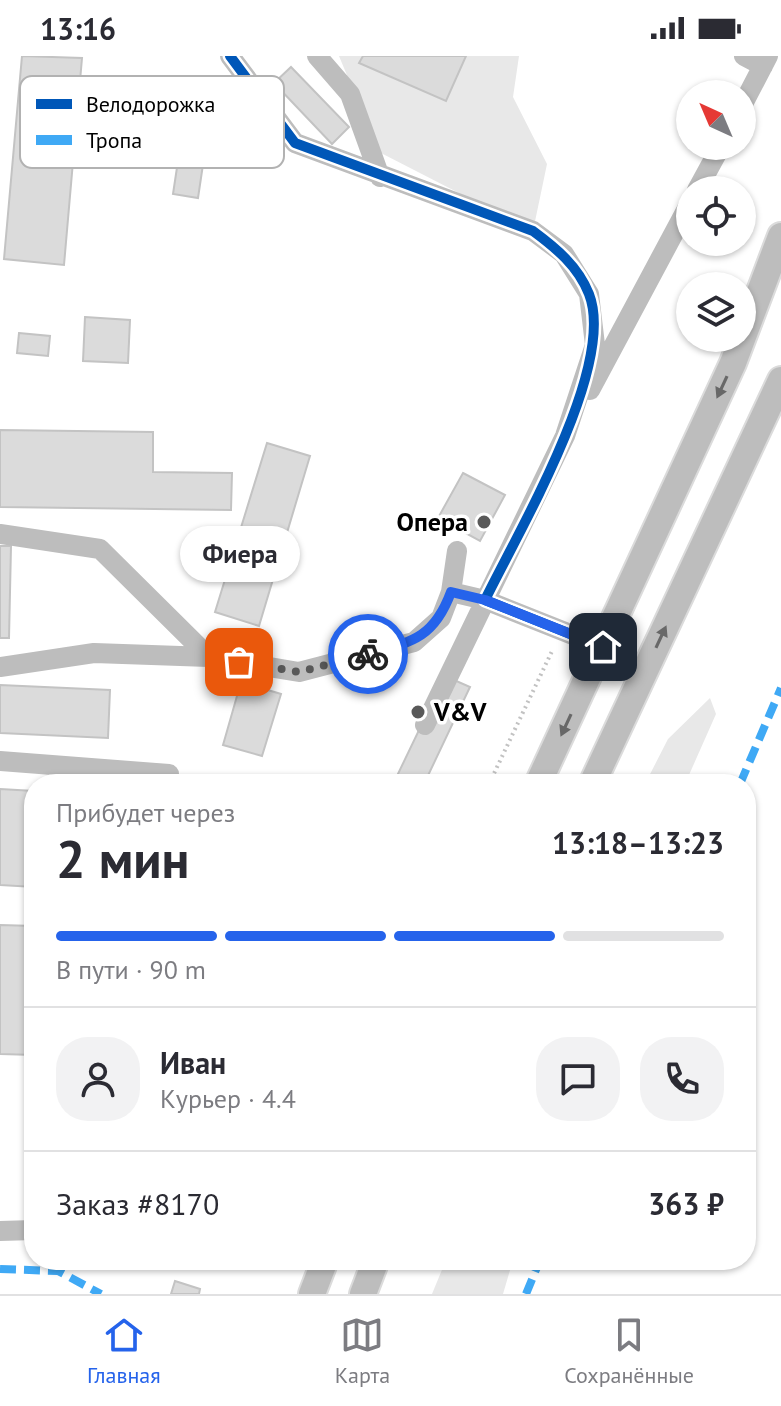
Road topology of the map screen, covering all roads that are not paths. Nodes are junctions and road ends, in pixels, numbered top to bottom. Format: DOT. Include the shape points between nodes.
graph roads {
  1 [pos="230,56"];
  2 [pos="317,56"];
  3 [pos="744,56"];
  4 [pos="766,61"];
  5 [pos="245,76"];
  6 [pos="756,80"];
  7 [pos="284,128"];
  8 [pos="380,177"];
  9 [pos="676,229"];
  10 [pos="781,236"];
  11 [pos="781,380"];
  12 [pos="565,436"];
  13 [pos="0,534"];
  14 [pos="457,551"];
  15 [pos="451,592"];
  16 [pos="485,600"];
  17 [pos="603,647"];
  18 [pos="209,657"];
  19 [pos="0,667"];
  20 [pos="425,725"];
  21 [pos="0,761"];
  22 [pos="169,774"];
  23 [pos="543,774"];
  24 [pos="597,774"];
  25 [pos="24,1230"];
  26 [pos="0,1231"];
  27 [pos="321,1270"];
  28 [pos="372,1270"];
  29 [pos="312,1294"];
  30 [pos="363,1294"];
  1 -- 5 [label="street"];
  2 -- 8 [label="street" via="350,94"];
  3 -- 4 [label="street"];
  4 -- 6 [label="street"];
  7 -- 8 [label="street" via="295,143"];
  8 -- 12 [label="street" via="533,231 564,254 589,294 595,345"];
  9 -- 12 [label="street"];
  10 -- 17 [label="main road, one-way" via="733,363"];
  24 -- 11 [label="main road, one-way"];
  12 -- 16 [label="street"];
  13 -- 18 [label="street" via="100,549"];
  14 -- 15 [label="street"];
  15 -- 16 [label="street"];
  15 -- 18 [label="street" via="441,618 414,642 299,672"];
  16 -- 17 [label="street"];
  16 -- 20 [label="street"];
  17 -- 23 [label="main road, one-way"];
  18 -- 19 [label="street" via="94,653"];
  21 -- 22 [label="street"];
  25 -- 26 [label="street"];
  27 -- 29 [label="main road"];
  28 -- 30 [label="main road"];
}
